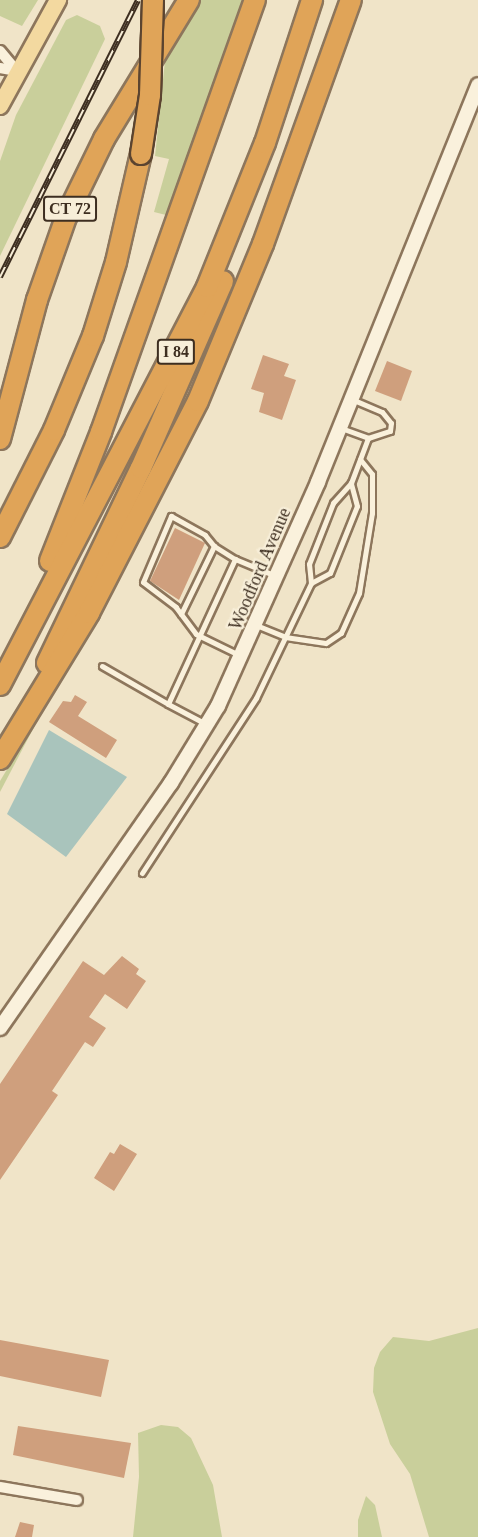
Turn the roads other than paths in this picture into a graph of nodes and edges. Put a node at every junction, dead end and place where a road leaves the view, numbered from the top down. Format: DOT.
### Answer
graph roads {
  1 [pos="58,0"];
  2 [pos="153,0"];
  3 [pos="189,0"];
  4 [pos="255,0"];
  5 [pos="312,0"];
  6 [pos="351,0"];
  7 [pos="0,51"];
  8 [pos="8,70"];
  9 [pos="478,85"];
  10 [pos="0,106"];
  11 [pos="265,143"];
  12 [pos="351,399"];
  13 [pos="339,428"];
  14 [pos="368,438"];
  15 [pos="0,439"];
  16 [pos="360,459"];
  17 [pos="351,483"];
  18 [pos="0,537"];
  19 [pos="214,546"];
  20 [pos="235,559"];
  21 [pos="277,577"];
  22 [pos="311,583"];
  23 [pos="181,614"];
  24 [pos="256,625"];
  25 [pos="201,637"];
  26 [pos="285,638"];
  27 [pos="242,657"];
  28 [pos="0,666"];
  29 [pos="102,666"];
  30 [pos="0,685"];
  31 [pos="168,704"];
  32 [pos="207,725"];
  33 [pos="0,758"];
  34 [pos="142,873"];
  35 [pos="0,1028"];
  36 [pos="0,1487"];
  37 [pos="77,1500"];
  1 -- 8 [label="main road"];
  2 -- 18 [label="highway, bridge"];
  3 -- 15 [label="highway, CT 72"];
  4 -- 28 [label="highway"];
  5 -- 11 [label="highway, I 84"];
  6 -- 33 [label="highway"];
  7 -- 8 [label="street"];
  8 -- 10 [label="main road"];
  9 -- 12 [label="street, Woodford Avenue"];
  11 -- 30 [label="highway, I 84"];
  11 -- 33 [label="highway"];
  12 -- 13 [label="street, Woodford Avenue"];
  12 -- 14 [label="lane"];
  13 -- 14 [label="lane"];
  13 -- 21 [label="street, Woodford Avenue"];
  14 -- 16 [label="lane"];
  16 -- 17 [label="lane"];
  16 -- 26 [label="lane"];
  17 -- 22 [label="lane"];
  17 -- 22 [label="lane"];
  19 -- 20 [label="lane"];
  19 -- 23 [label="lane"];
  19 -- 23 [label="lane"];
  20 -- 21 [label="lane"];
  20 -- 25 [label="lane"];
  21 -- 24 [label="street, Woodford Avenue"];
  22 -- 26 [label="lane"];
  23 -- 25 [label="lane"];
  24 -- 26 [label="lane"];
  24 -- 27 [label="street, Woodford Avenue"];
  25 -- 27 [label="lane"];
  25 -- 31 [label="lane"];
  26 -- 34 [label="lane"];
  27 -- 32 [label="street, Woodford Avenue"];
  29 -- 31 [label="lane"];
  31 -- 32 [label="lane"];
  32 -- 35 [label="street, Woodford Avenue"];
  36 -- 37 [label="street"];
}
